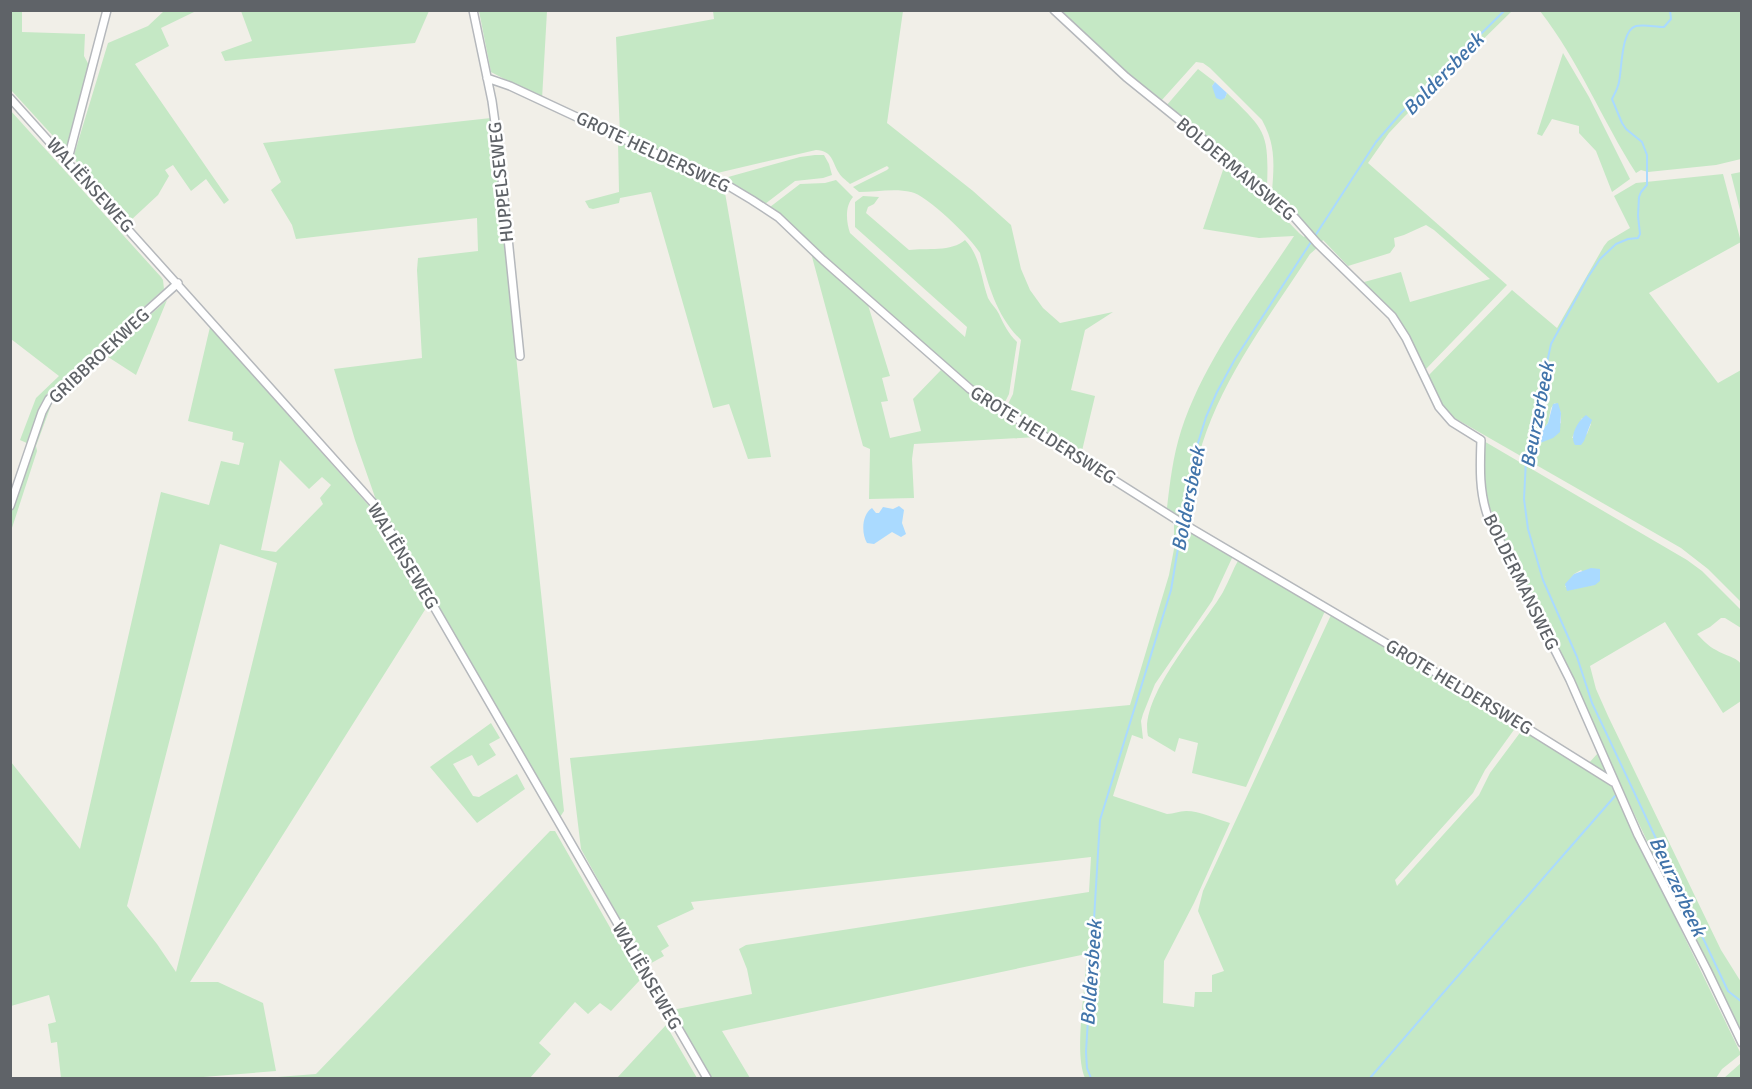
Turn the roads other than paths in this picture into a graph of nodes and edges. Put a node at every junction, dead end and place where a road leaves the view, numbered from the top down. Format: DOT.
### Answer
graph roads {
  1 [pos="107,10"];
  2 [pos="472,10"];
  3 [pos="1054,10"];
  4 [pos="487,78"];
  5 [pos="10,98"];
  6 [pos="68,159"];
  7 [pos="178,283"];
  8 [pos="520,356"];
  9 [pos="10,507"];
  10 [pos="1613,782"];
  11 [pos="1742,1043"];
  12 [pos="707,1078"];
  1 -- 6 [label="street"];
  2 -- 4 [label="street, HUPPELSEWEG"];
  3 -- 10 [label="street, BOLDERMANSWEG"];
  4 -- 8 [label="street, HUPPELSEWEG"];
  4 -- 10 [label="street, GROTE HELDERSWEG"];
  5 -- 6 [label="street, WALIËNSEWEG"];
  6 -- 7 [label="street, WALIËNSEWEG"];
  7 -- 9 [label="street, GRIBBROEKWEG"];
  7 -- 12 [label="street, WALIËNSEWEG"];
  10 -- 11 [label="street, BOLDERMANSWEG"];
}
